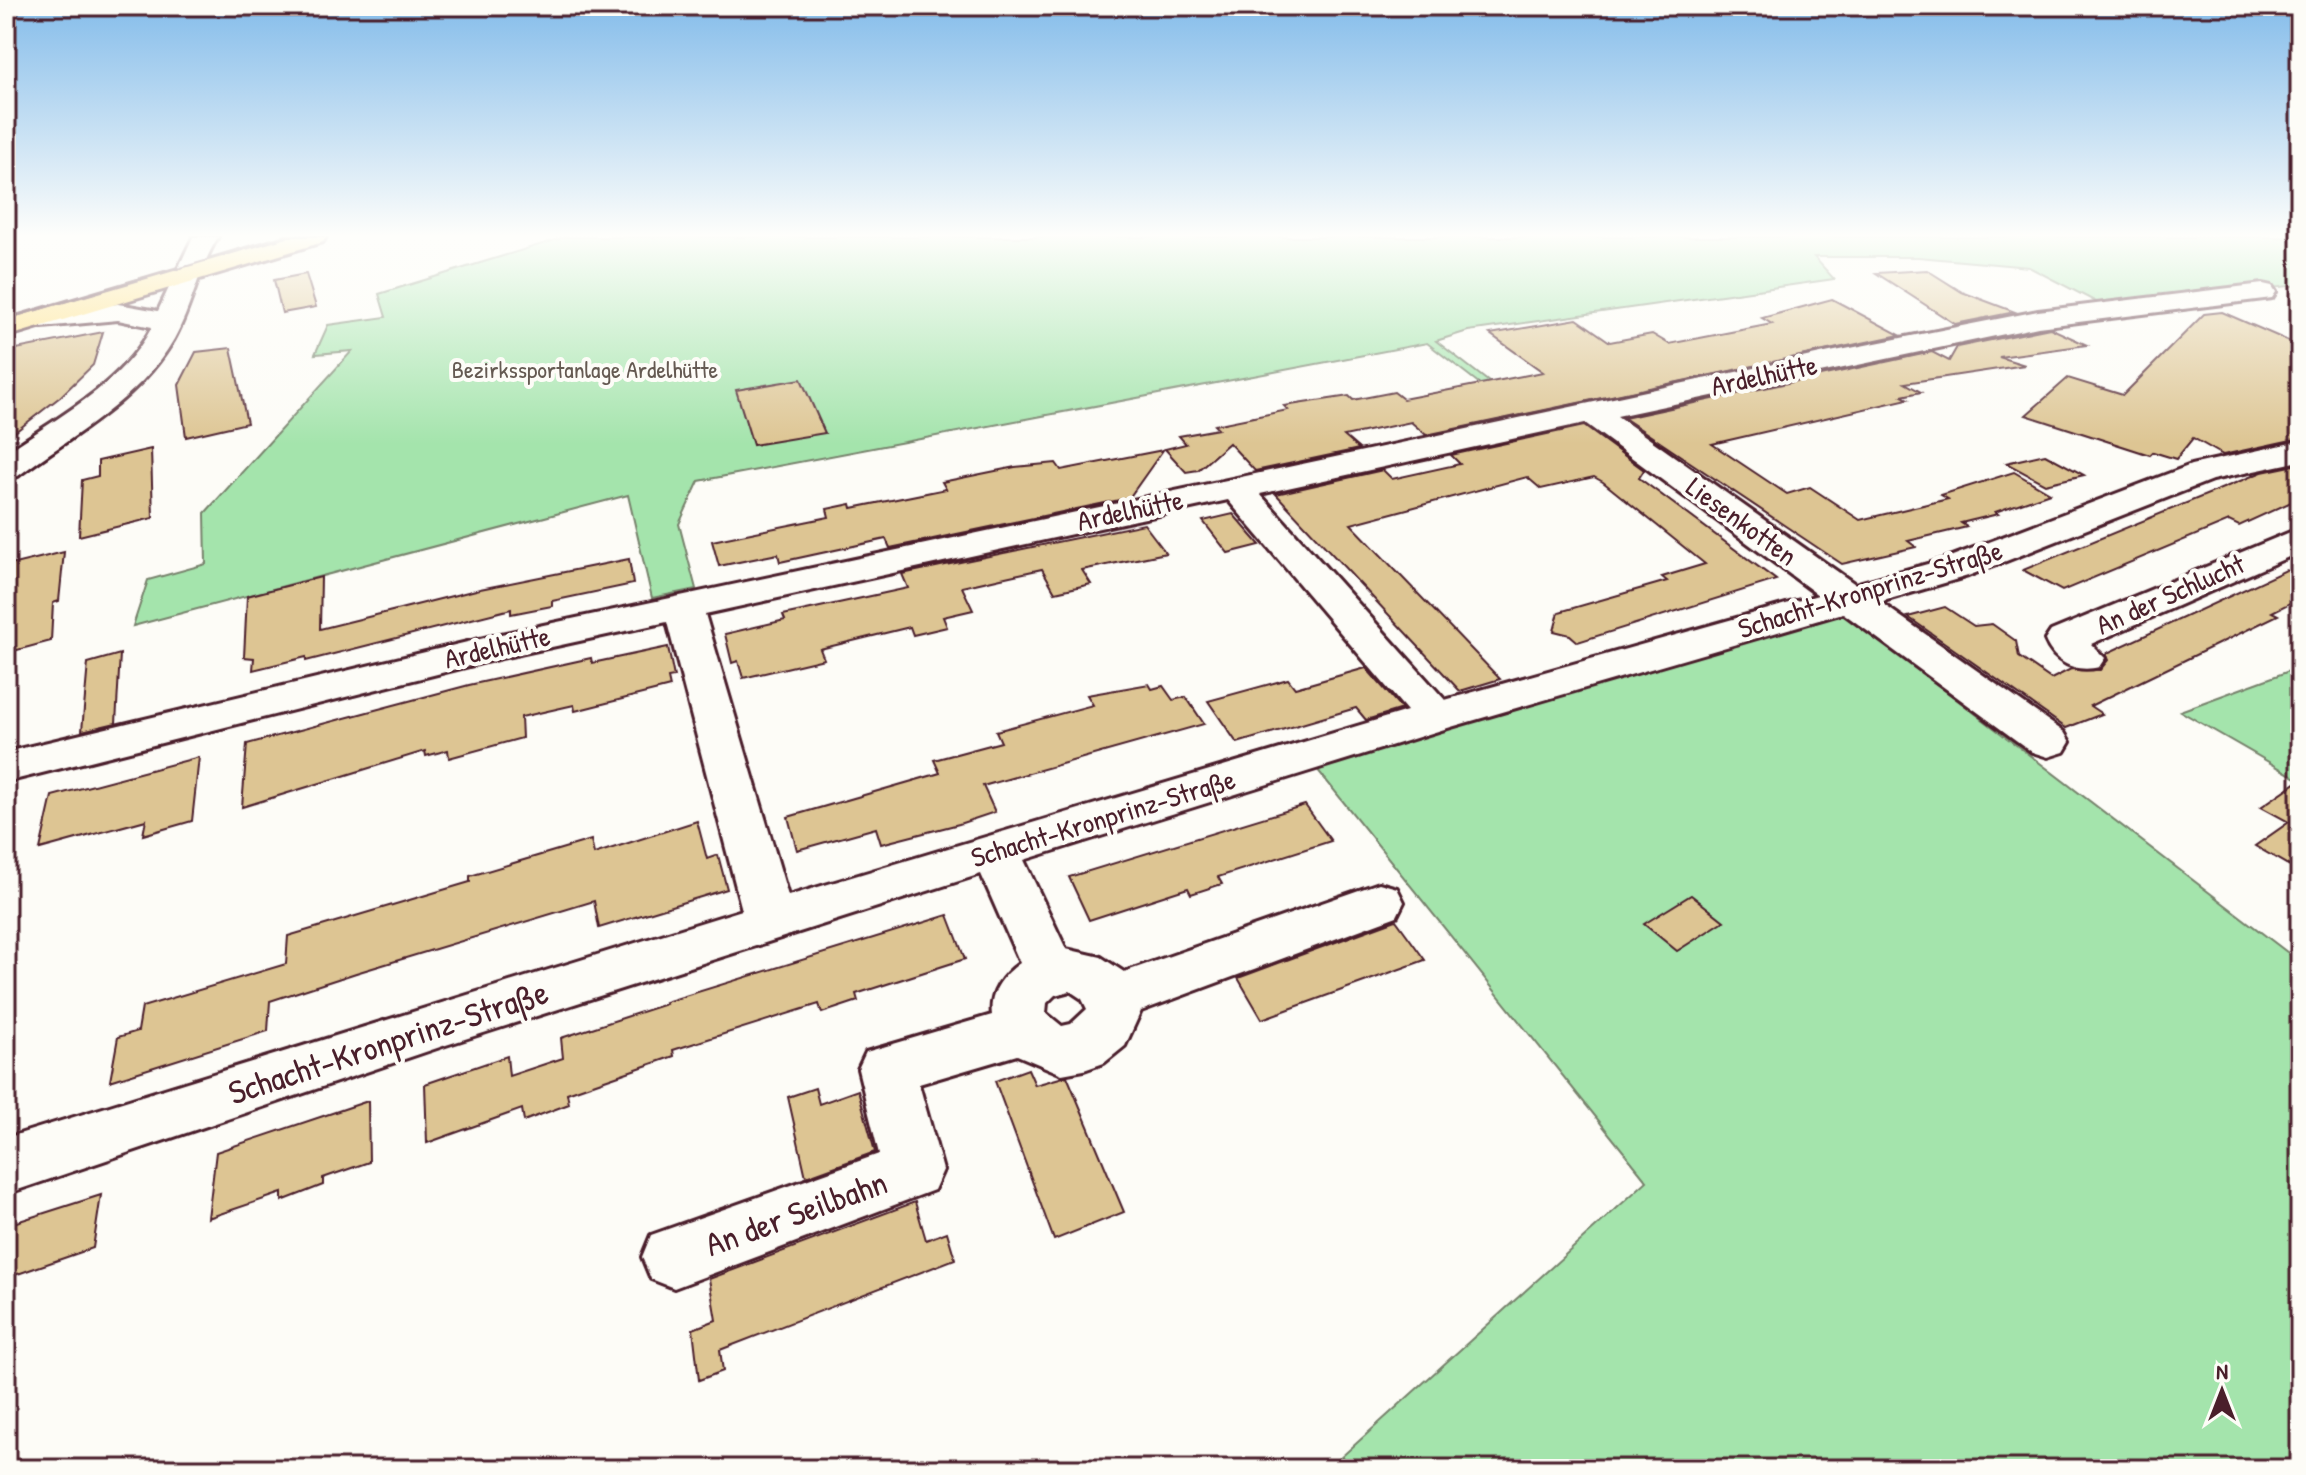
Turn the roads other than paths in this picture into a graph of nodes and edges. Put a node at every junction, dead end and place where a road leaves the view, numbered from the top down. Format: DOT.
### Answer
graph roads {
  1 [pos="87,306"];
  2 [pos="173,306"];
  3 [pos="2148,306"];
  4 [pos="42,319"];
  5 [pos="167,321"];
  6 [pos="6,329"];
  7 [pos="1592,413"];
  8 [pos="2300,451"];
  9 [pos="6,469"];
  10 [pos="1236,488"];
  11 [pos="2300,539"];
  12 [pos="1850,598"];
  13 [pos="683,607"];
  14 [pos="2085,658"];
  15 [pos="1436,717"];
  16 [pos="2048,742"];
  17 [pos="6,767"];
  18 [pos="995,851"];
  19 [pos="1379,902"];
  20 [pos="770,921"];
  21 [pos="1051,972"];
  22 [pos="1113,998"];
  23 [pos="1023,1030"];
  24 [pos="6,1166"];
  25 [pos="674,1257"];
  1 -- 4 [label="main road"];
  2 -- 5 [label="street"];
  3 -- 7 [label="street, Ardelhütte"];
  4 -- 5 [label="street"];
  4 -- 6 [label="main road"];
  5 -- 9 [label="street"];
  7 -- 10 [label="street, Ardelhütte"];
  7 -- 12 [label="street, Liesenkotten"];
  8 -- 12 [label="street, Schacht-Kronprinz-Straße"];
  10 -- 13 [label="street, Ardelhütte"];
  10 -- 15 [label="street"];
  11 -- 14 [label="street, An der Schlucht"];
  12 -- 15 [label="street, Schacht-Kronprinz-Straße"];
  12 -- 16 [label="street, Liesenkotten"];
  13 -- 17 [label="street, Ardelhütte"];
  13 -- 20 [label="street"];
  15 -- 18 [label="street, Schacht-Kronprinz-Straße"];
  18 -- 20 [label="street, Schacht-Kronprinz-Straße"];
  18 -- 21 [label="street"];
  19 -- 22 [label="street"];
  20 -- 24 [label="street, Schacht-Kronprinz-Straße"];
  21 -- 22 [label="street"];
  21 -- 23 [label="street"];
  22 -- 23 [label="street"];
  23 -- 25 [label="street, An der Seilbahn"];
}
